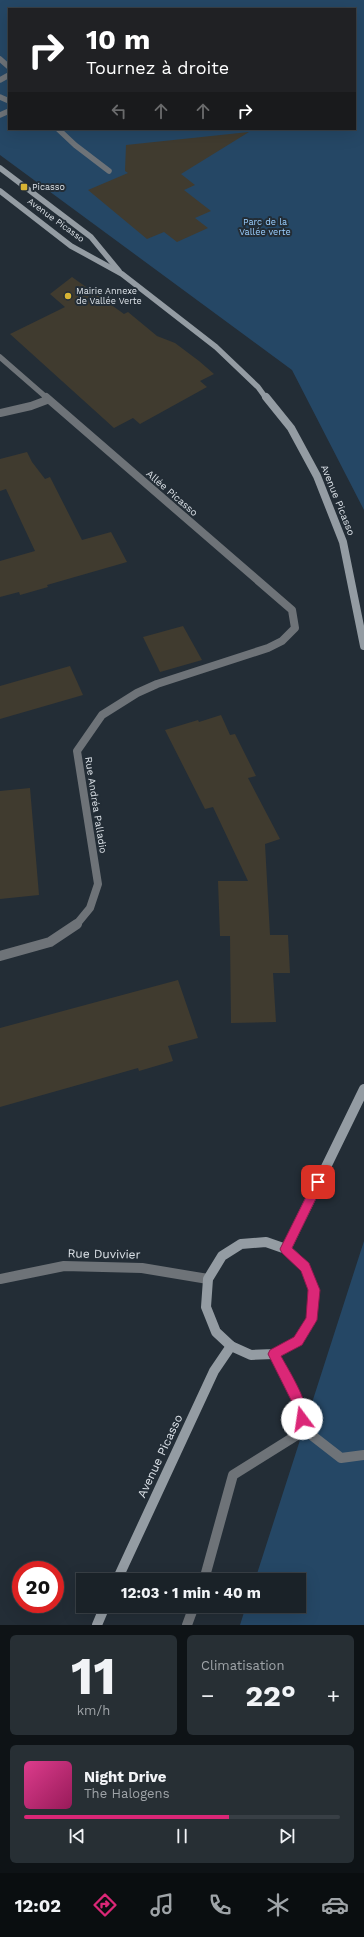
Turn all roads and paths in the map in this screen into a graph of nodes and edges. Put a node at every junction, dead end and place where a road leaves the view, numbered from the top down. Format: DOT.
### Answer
graph roads {
  1 [pos="0,59"];
  2 [pos="8,66"];
  3 [pos="59,130"];
  4 [pos="0,168"];
  5 [pos="109,171"];
  6 [pos="0,191"];
  7 [pos="122,274"];
  8 [pos="0,357"];
  9 [pos="48,400"];
  10 [pos="0,413"];
  11 [pos="364,646"];
  12 [pos="268,648"];
  13 [pos="0,956"];
  14 [pos="364,1089"];
  15 [pos="286,1249"];
  16 [pos="0,1279"];
  17 [pos="208,1279"];
  18 [pos="231,1346"];
  19 [pos="274,1354"];
  20 [pos="305,1430"];
  21 [pos="364,1455"];
  22 [pos="120,1573"];
  23 [pos="206,1573"];
  24 [pos="102,1613"];
  25 [pos="191,1613"];
  26 [pos="97,1625"];
  27 [pos="187,1625"];
  1 -- 2 [label="street"];
  3 -- 5 [label="street"];
  4 -- 7 [label="street, Avenue Picasso"];
  6 -- 7 [label="street, Avenue Picasso"];
  7 -- 11 [label="street, Avenue Picasso"];
  8 -- 9 [label="street, Allée Picasso"];
  9 -- 10 [label="street"];
  9 -- 12 [label="street, Allée Picasso"];
  12 -- 13 [label="street, Rue Andréa Palladio"];
  14 -- 15 [label="street"];
  15 -- 17 [label="street"];
  15 -- 19 [label="street"];
  16 -- 17 [label="street, Rue Duvivier"];
  17 -- 18 [label="street"];
  18 -- 19 [label="street"];
  18 -- 22 [label="street, Avenue Picasso"];
  19 -- 20 [label="street"];
  20 -- 21 [label="street"];
  20 -- 23 [label="street"];
  24 -- 26 [label="street"];
  25 -- 27 [label="street"];
}
